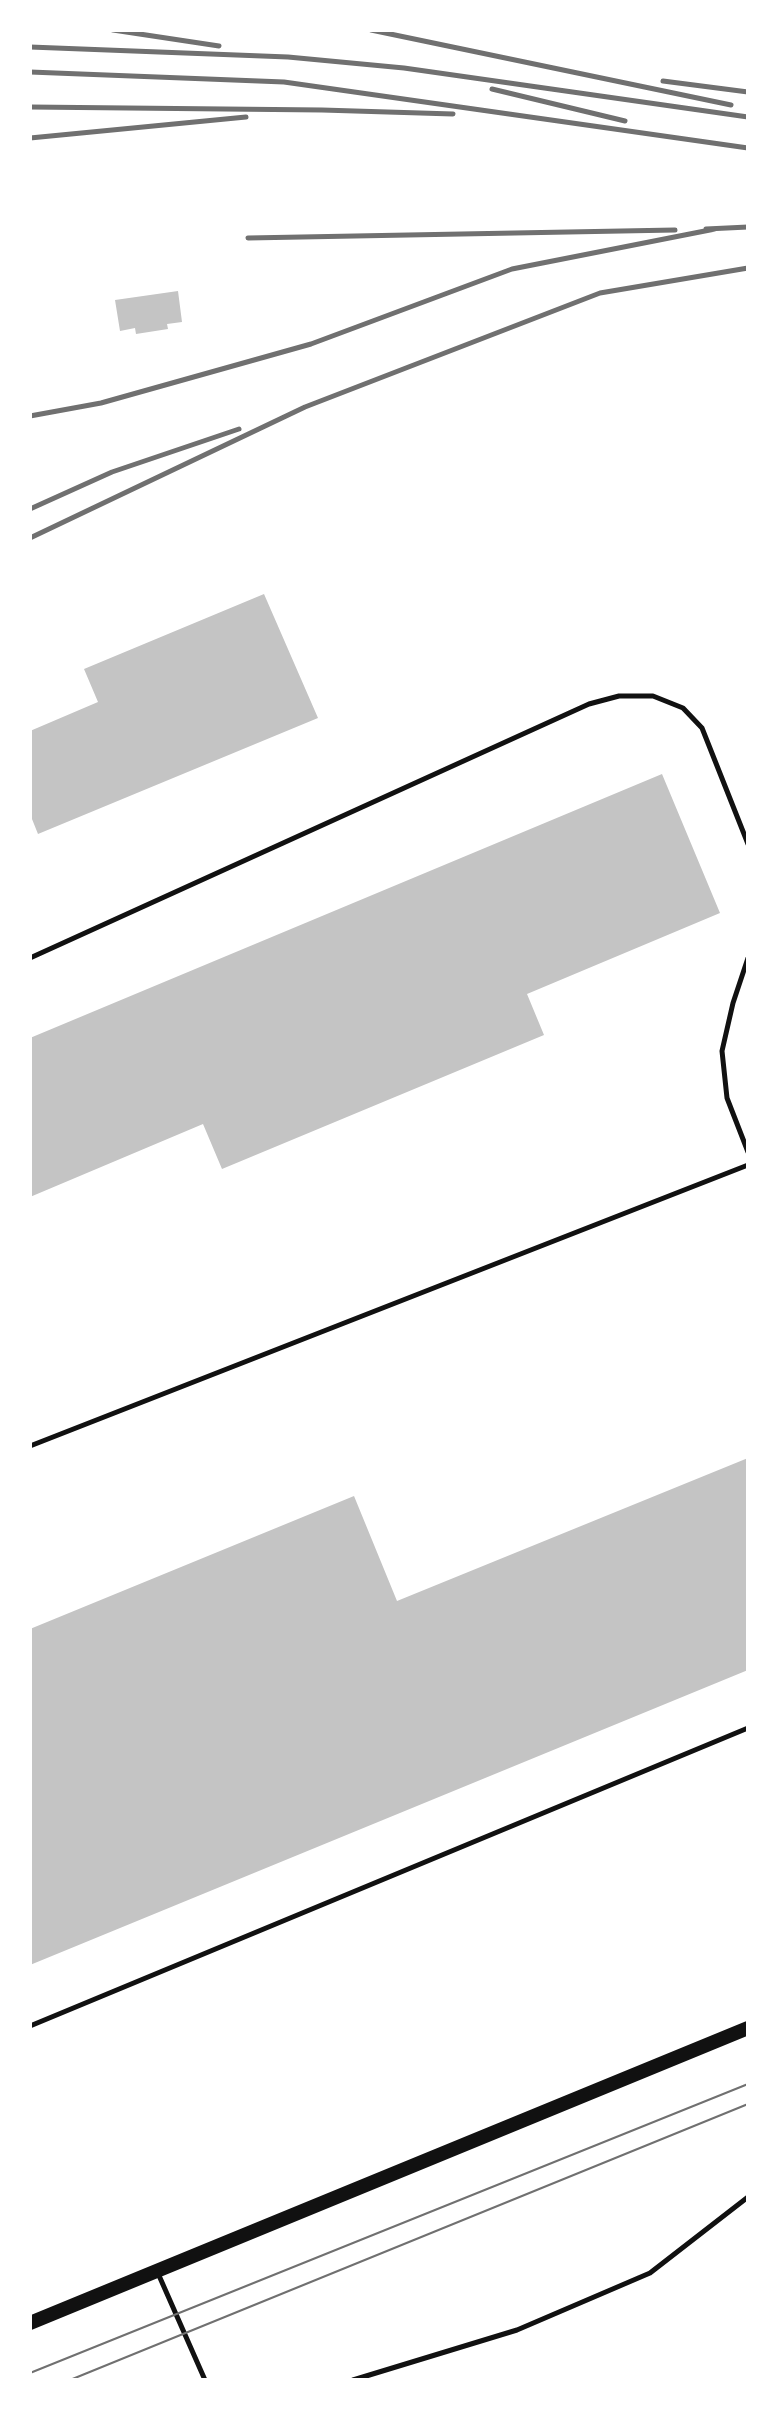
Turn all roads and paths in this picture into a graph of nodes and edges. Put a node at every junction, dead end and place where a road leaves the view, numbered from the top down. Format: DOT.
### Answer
graph roads {
  1 [pos="748,844"];
  2 [pos="30,958"];
  3 [pos="748,958"];
  4 [pos="748,1152"];
  5 [pos="748,1165"];
  6 [pos="30,1446"];
  7 [pos="748,1728"];
  8 [pos="30,2026"];
  9 [pos="748,2028"];
  10 [pos="748,2197"];
  11 [pos="157,2271"];
  12 [pos="30,2323"];
  13 [pos="205,2380"];
  14 [pos="353,2380"];
  1 -- 2 [label="lane"];
  3 -- 4 [label="lane"];
  5 -- 6 [label="lane"];
  7 -- 8 [label="lane"];
  9 -- 11 [label="main road"];
  10 -- 14 [label="lane"];
  11 -- 12 [label="main road"];
  11 -- 13 [label="lane"];
}
